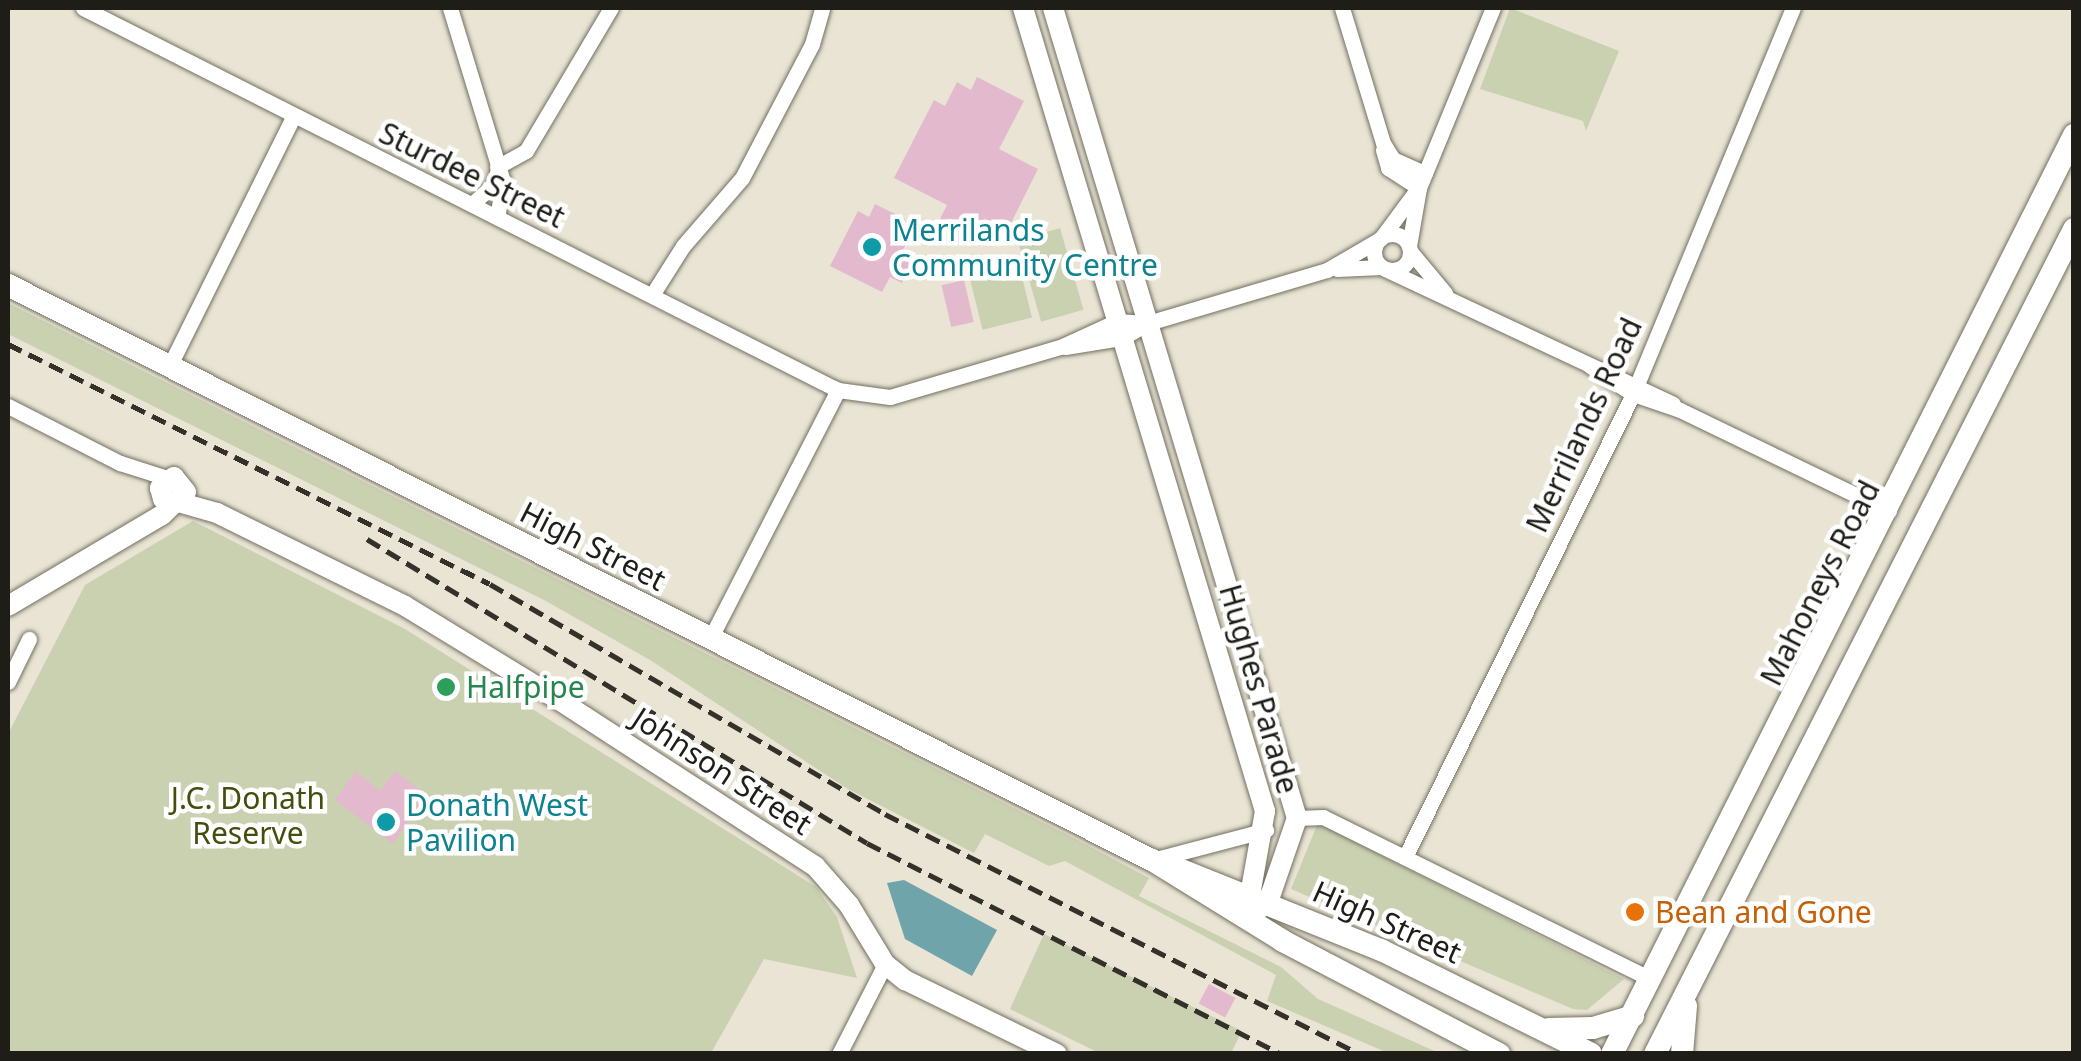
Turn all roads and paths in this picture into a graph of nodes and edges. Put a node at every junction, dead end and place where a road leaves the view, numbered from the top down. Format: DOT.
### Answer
graph roads {
  1 [pos="86,8"];
  2 [pos="450,8"];
  3 [pos="611,8"];
  4 [pos="822,8"];
  5 [pos="1023,8"];
  6 [pos="1053,8"];
  7 [pos="1342,8"];
  8 [pos="1493,8"];
  9 [pos="1793,8"];
  10 [pos="1084,110"];
  11 [pos="293,117"];
  12 [pos="1056,119"];
  13 [pos="2074,135"];
  14 [pos="497,168"];
  15 [pos="1422,180"];
  16 [pos="472,204"];
  17 [pos="497,217"];
  18 [pos="2074,229"];
  19 [pos="1381,238"];
  20 [pos="1410,249"];
  21 [pos="1384,268"];
  22 [pos="1327,270"];
  23 [pos="8,285"];
  24 [pos="652,296"];
  25 [pos="1457,301"];
  26 [pos="1148,323"];
  27 [pos="1120,329"];
  28 [pos="1972,342"];
  29 [pos="2010,360"];
  30 [pos="169,367"];
  31 [pos="1636,388"];
  32 [pos="838,390"];
  33 [pos="8,406"];
  34 [pos="171,492"];
  35 [pos="1889,511"];
  36 [pos="12,605"];
  37 [pos="710,639"];
  38 [pos="29,640"];
  39 [pos="8,682"];
  40 [pos="1276,751"];
  41 [pos="1250,760"];
  42 [pos="1297,818"];
  43 [pos="1266,830"];
  44 [pos="1405,857"];
  45 [pos="1152,860"];
  46 [pos="1257,897"];
  47 [pos="1686,908"];
  48 [pos="1248,919"];
  49 [pos="1718,936"];
  50 [pos="885,964"];
  51 [pos="1650,980"];
  52 [pos="1686,998"];
  53 [pos="1632,1016"];
  54 [pos="1546,1029"];
  55 [pos="838,1054"];
  56 [pos="1057,1054"];
  57 [pos="1498,1054"];
  58 [pos="1591,1054"];
  59 [pos="1612,1054"];
  60 [pos="1655,1054"];
  61 [pos="1682,1054"];
  1 -- 11 [label="street, Sturdee Street"];
  2 -- 14 [label="street"];
  3 -- 14 [label="street"];
  4 -- 24 [label="street"];
  5 -- 12 [label="street, Hughes Parade"];
  6 -- 10 [label="street, Hughes Parade"];
  7 -- 15 [label="street"];
  8 -- 15 [label="street"];
  9 -- 31 [label="street, Merrilands Road"];
  10 -- 12 [label="street"];
  10 -- 26 [label="street, Hughes Parade"];
  11 -- 16 [label="street, Sturdee Street"];
  11 -- 30 [label="street"];
  12 -- 27 [label="street, Hughes Parade"];
  13 -- 28 [label="main road, Mahoneys Road"];
  14 -- 16 [label="street"];
  14 -- 17 [label="street"];
  15 -- 19 [label="street"];
  15 -- 20 [label="street"];
  16 -- 17 [label="street, Sturdee Street"];
  17 -- 24 [label="street, Sturdee Street"];
  18 -- 29 [label="main road"];
  19 -- 20 [label="street"];
  19 -- 21 [label="street"];
  19 -- 22 [label="street"];
  20 -- 21 [label="street"];
  20 -- 25 [label="street"];
  21 -- 22 [label="street"];
  21 -- 25 [label="street"];
  22 -- 26 [label="street"];
  23 -- 30 [label="main road, High Street"];
  24 -- 32 [label="street, Sturdee Street"];
  25 -- 31 [label="street"];
  26 -- 27 [label="street"];
  26 -- 40 [label="street, Hughes Parade"];
  27 -- 32 [label="street, Sturdee Street"];
  27 -- 41 [label="street, Hughes Parade"];
  28 -- 29 [label="main road"];
  28 -- 35 [label="main road, Mahoneys Road"];
  29 -- 49 [label="main road"];
  30 -- 37 [label="main road, High Street"];
  31 -- 35 [label="street"];
  31 -- 44 [label="street, Merrilands Road"];
  32 -- 37 [label="street"];
  33 -- 34 [label="street, Johnson Street"];
  34 -- 36 [label="street"];
  34 -- 50 [label="street, Johnson Street"];
  35 -- 47 [label="main road, Mahoneys Road"];
  37 -- 45 [label="main road, High Street"];
  38 -- 39 [label="street"];
  40 -- 41 [label="street"];
  40 -- 42 [label="street, Hughes Parade"];
  41 -- 43 [label="street, Hughes Parade"];
  42 -- 44 [label="street"];
  42 -- 46 [label="street, Hughes Parade"];
  43 -- 45 [label="street"];
  43 -- 46 [label="street, Hughes Parade"];
  44 -- 51 [label="street"];
  45 -- 46 [label="main road, High Street"];
  45 -- 48 [label="main road, High Street"];
  46 -- 48 [label="street, Hughes Parade"];
  46 -- 54 [label="main road, High Street"];
  47 -- 49 [label="main road"];
  47 -- 51 [label="main road, Mahoneys Road"];
  48 -- 57 [label="main road, High Street"];
  49 -- 52 [label="main road"];
  50 -- 55 [label="street"];
  50 -- 56 [label="street, Johnson Street"];
  51 -- 53 [label="main road, Mahoneys Road"];
  52 -- 60 [label="main road"];
  52 -- 61 [label="main road"];
  53 -- 54 [label="main road"];
  53 -- 59 [label="main road, Mahoneys Road"];
  54 -- 58 [label="main road, High Street"];
}
